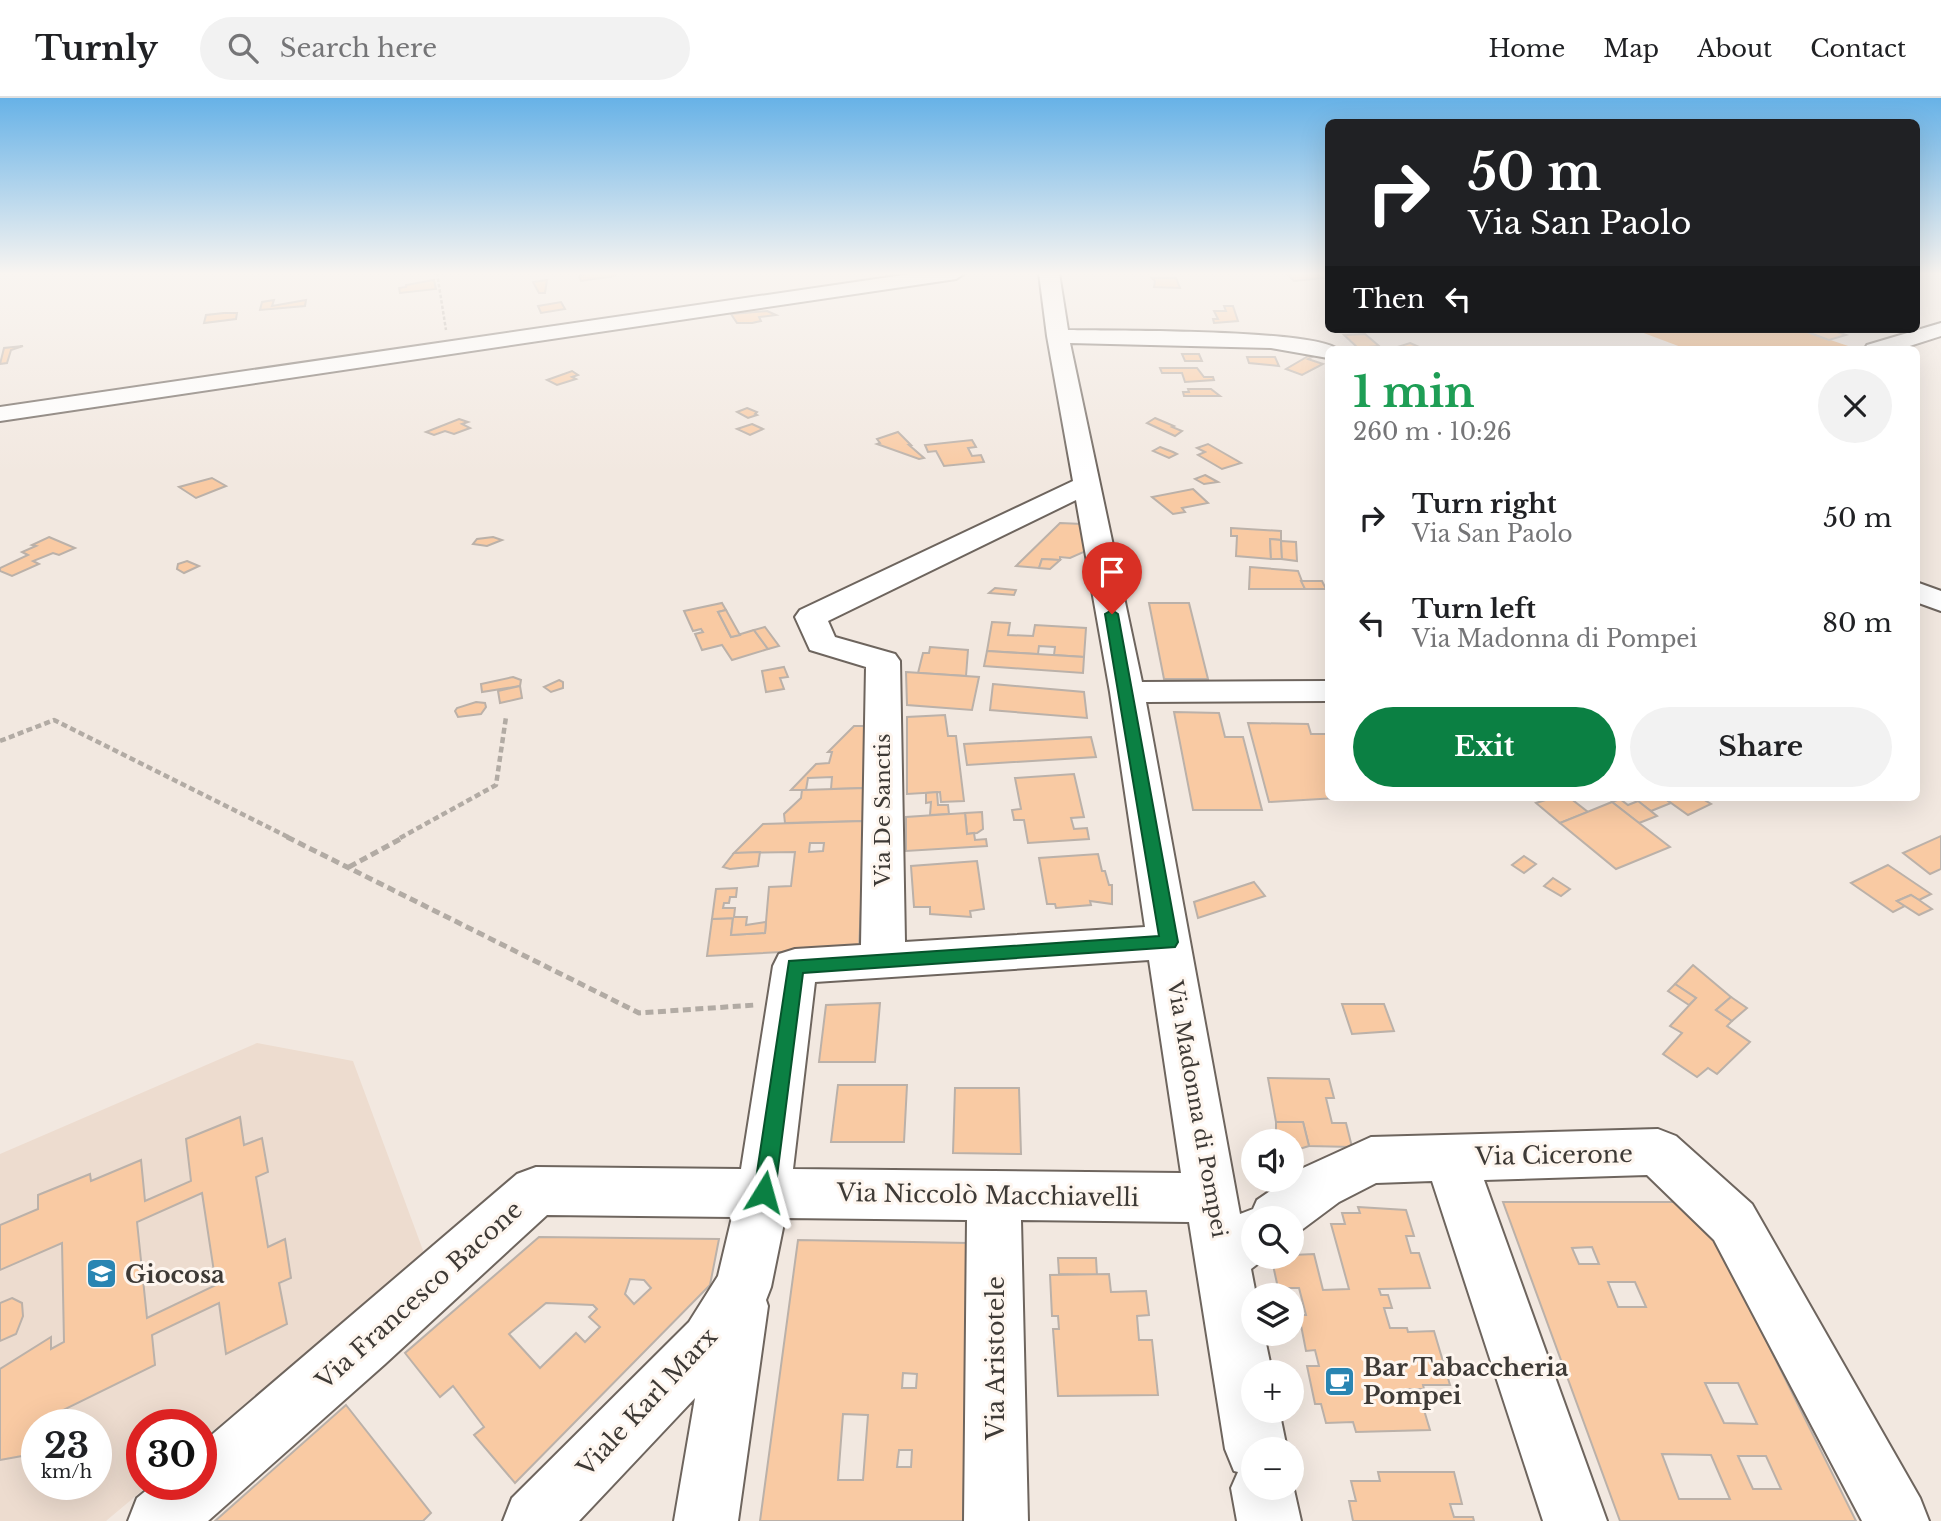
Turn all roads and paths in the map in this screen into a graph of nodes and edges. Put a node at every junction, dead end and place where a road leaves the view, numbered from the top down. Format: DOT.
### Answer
graph roads {
  1 [pos="449,339"];
  2 [pos="503,339"];
  3 [pos="1059,339"];
  4 [pos="1180,339"];
  5 [pos="1908,339"];
  6 [pos="1888,346"];
  7 [pos="450,348"];
  8 [pos="1325,351"];
  9 [pos="0,414"];
  10 [pos="1087,484"];
  11 [pos="1920,593"];
  12 [pos="1941,602"];
  13 [pos="1325,691"];
  14 [pos="1127,692"];
  15 [pos="506,717"];
  16 [pos="0,741"];
  17 [pos="348,867"];
  18 [pos="1169,942"];
  19 [pos="883,960"];
  20 [pos="790,1003"];
  21 [pos="1450,1158"];
  22 [pos="764,1192"];
  23 [pos="994,1195"];
  24 [pos="1211,1198"];
  25 [pos="1292,1206"];
  26 [pos="1238,1246"];
  27 [pos="743,1287"];
  28 [pos="1255,1437"];
  29 [pos="1265,1500"];
  30 [pos="160,1521"];
  31 [pos="535,1521"];
  32 [pos="706,1521"];
  33 [pos="996,1521"];
  34 [pos="1269,1521"];
  35 [pos="1575,1521"];
  36 [pos="1897,1521"];
  1 -- 7 [label="path"];
  2 -- 7 [label="street"];
  3 -- 10 [label="street, Via Madonna di Pompei"];
  4 -- 8 [label="street"];
  5 -- 6 [label="street"];
  7 -- 9 [label="street"];
  10 -- 14 [label="street, Via Madonna di Pompei"];
  10 -- 19 [label="street, Via De Sanctis"];
  11 -- 12 [label="street"];
  13 -- 14 [label="street"];
  14 -- 18 [label="street, Via Madonna di Pompei"];
  15 -- 17 [label="path"];
  16 -- 17 [label="path"];
  17 -- 20 [label="path"];
  18 -- 19 [label="street"];
  18 -- 24 [label="street, Via Madonna di Pompei"];
  19 -- 20 [label="street, Viale Karl Marx"];
  20 -- 22 [label="street, Viale Karl Marx"];
  21 -- 25 [label="street, Via Cicerone"];
  21 -- 35 [label="street"];
  21 -- 36 [label="street, Via Cicerone"];
  22 -- 23 [label="street, Via Niccolò Macchiavelli"];
  22 -- 27 [label="street, Viale Karl Marx"];
  22 -- 30 [label="street, Via Francesco Bacone"];
  23 -- 24 [label="street, Via Niccolò Macchiavelli"];
  23 -- 33 [label="street, Via Aristotele"];
  24 -- 26 [label="street, Via Madonna di Pompei"];
  26 -- 28 [label="street, Via Madonna di Pompei"];
  27 -- 31 [label="street, Viale Karl Marx"];
  27 -- 32 [label="street"];
  29 -- 34 [label="street"];
}
